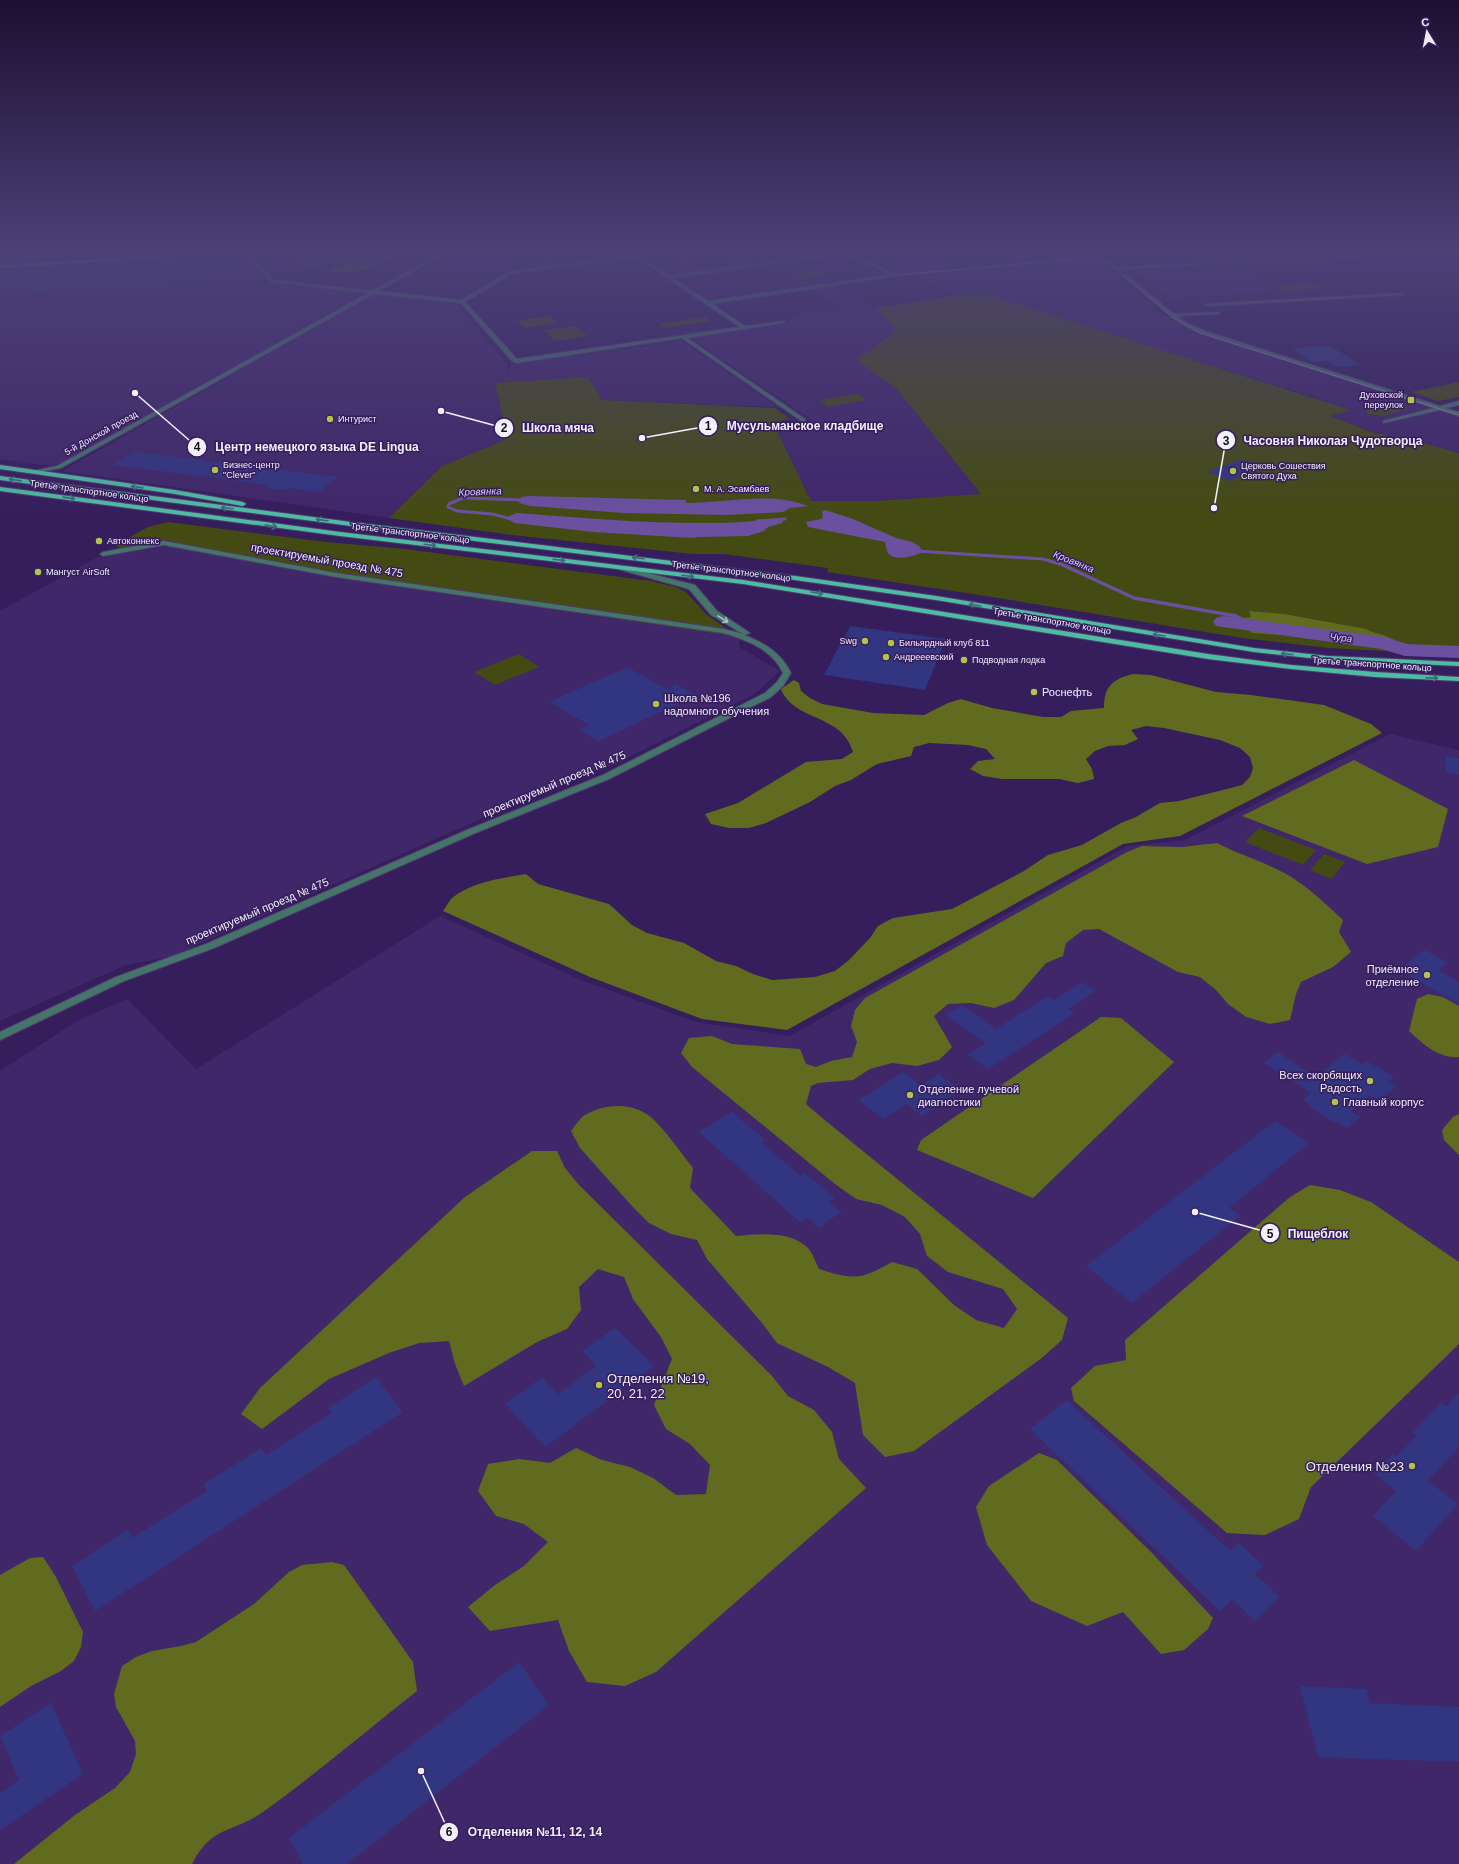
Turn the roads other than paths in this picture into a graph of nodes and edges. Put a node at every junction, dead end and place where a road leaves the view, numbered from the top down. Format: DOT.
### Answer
graph roads {
  1 [pos="289,339"];
  2 [pos="495,339"];
  3 [pos="677,339"];
  4 [pos="685,339"];
  5 [pos="1225,339"];
  6 [pos="1459,403"];
  7 [pos="1439,407"];
  8 [pos="1459,414"];
  9 [pos="803,420"];
  10 [pos="1384,422"];
  11 [pos="0,467"];
  12 [pos="59,467"];
  13 [pos="36,472"];
  14 [pos="56,476"];
  15 [pos="0,478"];
  16 [pos="0,489"];
  17 [pos="294,517"];
  18 [pos="103,554"];
  19 [pos="616,567"];
  20 [pos="767,649"];
  21 [pos="1459,664"];
  22 [pos="1459,679"];
  23 [pos="0,1036"];
  1 -- 12 [label="street, 5-й Донской проезд"];
  2 -- 3 [label="street"];
  4 -- 9 [label="street"];
  5 -- 7 [label="street"];
  6 -- 7 [label="street"];
  7 -- 8 [label="street"];
  7 -- 10 [label="street"];
  11 -- 13 [label="main road"];
  12 -- 13 [label="street, 5-й Донской проезд"];
  12 -- 14 [label="street, 5-й Донской проезд"];
  13 -- 14 [label="main road"];
  17 -- 14 [label="main road, one-way"];
  17 -- 15 [label="main road, Третье транспортное кольцо, one-way"];
  16 -- 19 [label="main road, Третье транспортное кольцо, one-way"];
  21 -- 17 [label="main road, Третье транспортное кольцо, one-way"];
  18 -- 20 [label="street, проектируемый проезд № 475"];
  19 -- 20 [label="street, one-way"];
  19 -- 22 [label="main road, Третье транспортное кольцо, one-way"];
  20 -- 23 [label="street, проектируемый проезд № 475"];
}
